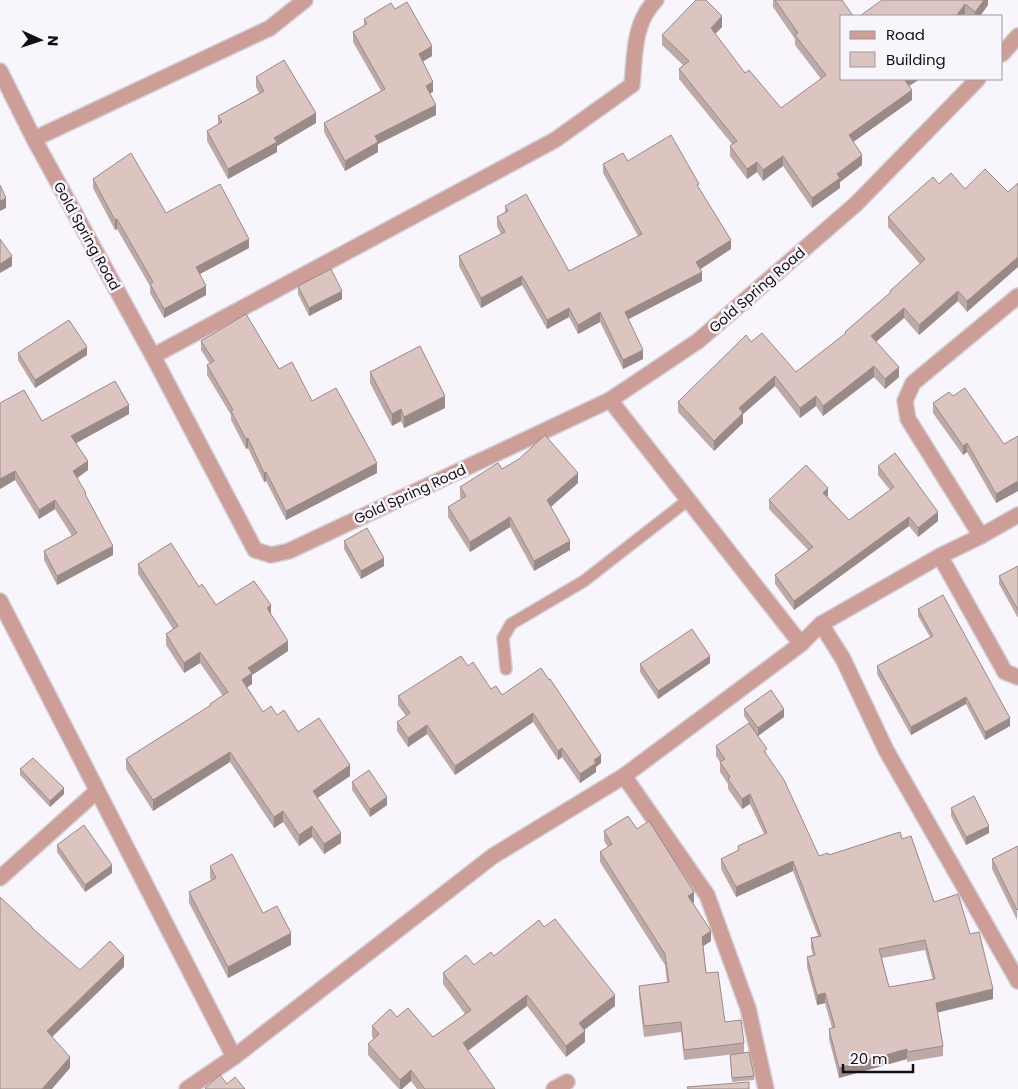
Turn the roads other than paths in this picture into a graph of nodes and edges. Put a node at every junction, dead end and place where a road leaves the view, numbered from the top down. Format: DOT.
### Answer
graph roads {
  1 [pos="305,0"];
  2 [pos="656,0"];
  3 [pos="1018,36"];
  4 [pos="1003,53"];
  5 [pos="0,71"];
  6 [pos="977,80"];
  7 [pos="34,138"];
  8 [pos="1018,296"];
  9 [pos="153,356"];
  10 [pos="610,400"];
  11 [pos="688,500"];
  12 [pos="1018,515"];
  13 [pos="982,536"];
  14 [pos="940,556"];
  15 [pos="0,601"];
  16 [pos="821,624"];
  17 [pos="801,644"];
  18 [pos="506,668"];
  19 [pos="1018,677"];
  20 [pos="624,776"];
  21 [pos="98,791"];
  22 [pos="0,878"];
  23 [pos="1018,981"];
  24 [pos="234,1057"];
  25 [pos="187,1089"];
  26 [pos="766,1089"];
  1 -- 7 [label="street"];
  2 -- 9 [label="street"];
  3 -- 4 [label="street"];
  5 -- 7 [label="street, Gold Spring Road"];
  6 -- 10 [label="street, Gold Spring Road"];
  7 -- 9 [label="street, Gold Spring Road"];
  8 -- 13 [label="street"];
  9 -- 10 [label="street, Gold Spring Road"];
  10 -- 11 [label="street"];
  11 -- 17 [label="street"];
  11 -- 18 [label="lane"];
  12 -- 13 [label="street"];
  13 -- 14 [label="street"];
  14 -- 16 [label="street"];
  14 -- 19 [label="street"];
  15 -- 21 [label="street"];
  16 -- 17 [label="street"];
  16 -- 23 [label="street"];
  17 -- 20 [label="street"];
  20 -- 24 [label="street"];
  20 -- 26 [label="street"];
  21 -- 22 [label="street"];
  21 -- 24 [label="street"];
  24 -- 25 [label="street"];
}
